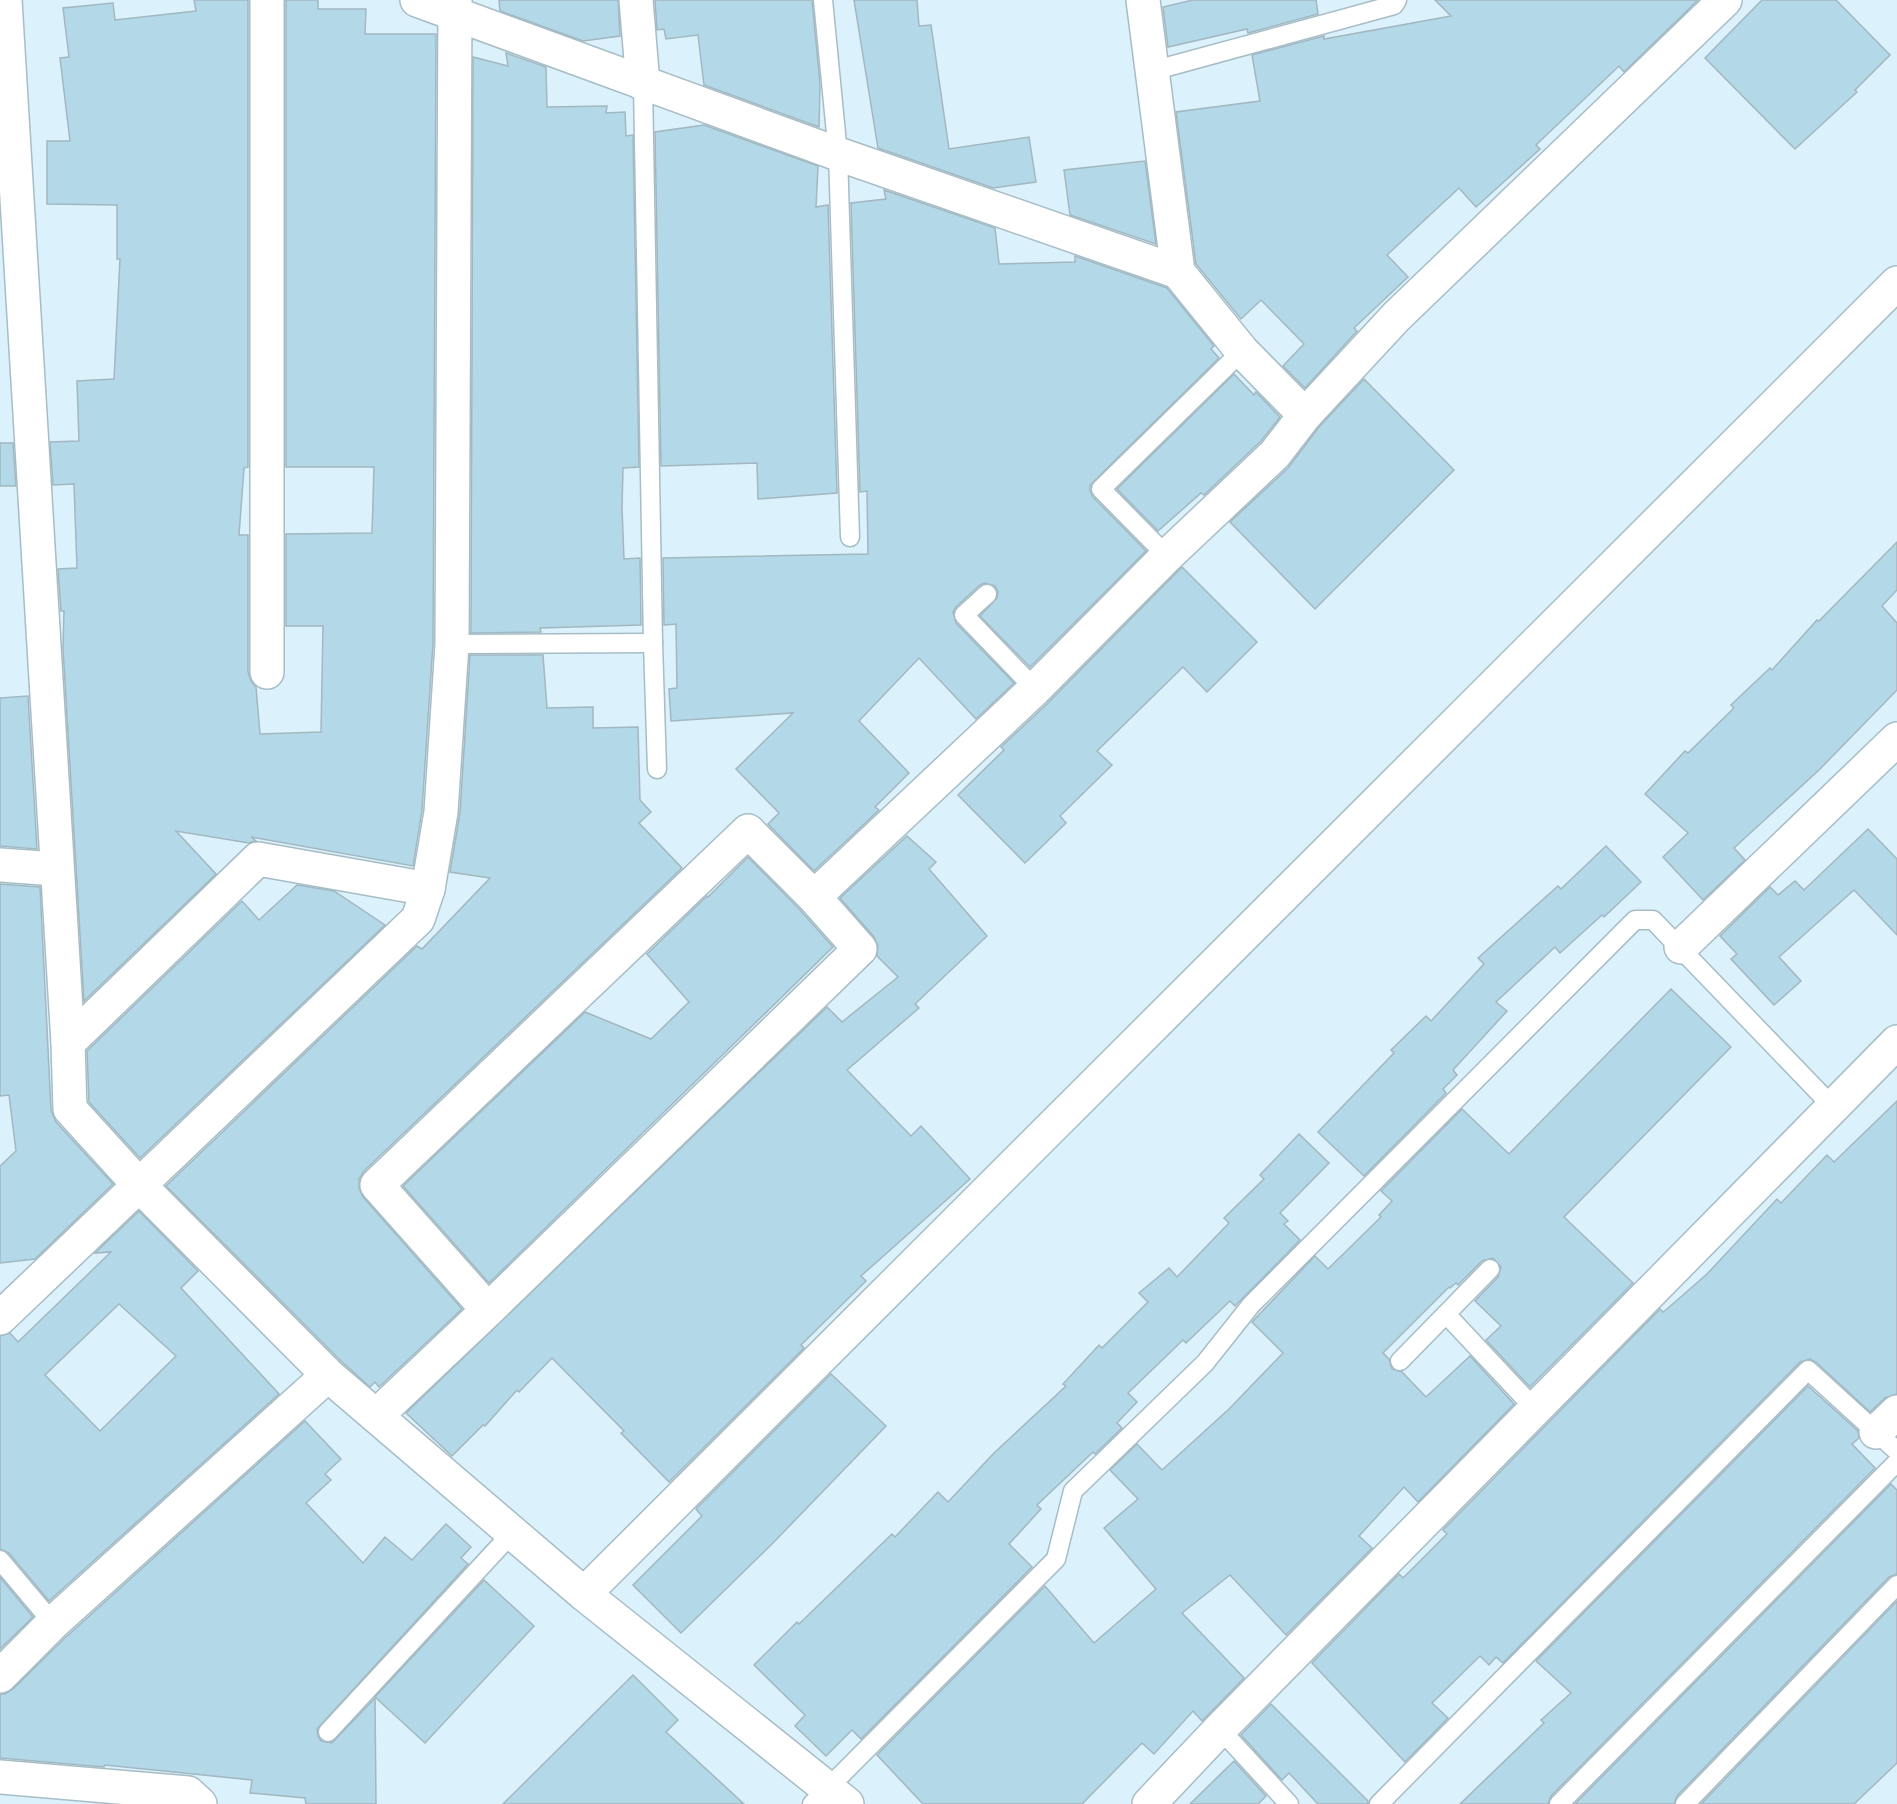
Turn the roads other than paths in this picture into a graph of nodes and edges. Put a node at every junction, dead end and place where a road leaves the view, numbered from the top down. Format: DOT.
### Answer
graph roads {
  1 [pos="5,0"];
  2 [pos="267,0"];
  3 [pos="417,0"];
  4 [pos="636,0"];
  5 [pos="823,0"];
  6 [pos="1143,0"];
  7 [pos="1396,0"];
  8 [pos="1725,0"];
  9 [pos="456,7"];
  10 [pos="1152,71"];
  11 [pos="643,84"];
  12 [pos="838,154"];
  13 [pos="1178,272"];
  14 [pos="1897,283"];
  15 [pos="1242,351"];
  16 [pos="1305,415"];
  17 [pos="850,537"];
  18 [pos="1167,556"];
  19 [pos="987,594"];
  20 [pos="653,643"];
  21 [pos="452,644"];
  22 [pos="267,672"];
  23 [pos="1035,689"];
  24 [pos="1897,739"];
  25 [pos="657,769"];
  26 [pos="0,865"];
  27 [pos="57,869"];
  28 [pos="428,889"];
  29 [pos="814,897"];
  30 [pos="1681,947"];
  31 [pos="1897,1042"];
  32 [pos="68,1043"];
  33 [pos="1832,1106"];
  34 [pos="139,1185"];
  35 [pos="1490,1269"];
  36 [pos="488,1310"];
  37 [pos="1446,1314"];
  38 [pos="0,1318"];
  39 [pos="1400,1361"];
  40 [pos="328,1375"];
  41 [pos="1534,1410"];
  42 [pos="376,1416"];
  43 [pos="1890,1432"];
  44 [pos="1897,1462"];
  45 [pos="512,1533"];
  46 [pos="0,1560"];
  47 [pos="1897,1585"];
  48 [pos="584,1594"];
  49 [pos="53,1623"];
  50 [pos="0,1676"];
  51 [pos="1220,1729"];
  52 [pos="328,1732"];
  53 [pos="0,1777"];
  54 [pos="829,1799"];
  55 [pos="200,1804"];
  56 [pos="1149,1804"];
  57 [pos="1290,1804"];
  58 [pos="1379,1804"];
  59 [pos="1559,1804"];
  60 [pos="1685,1804"];
  1 -- 27 [label="street"];
  2 -- 22 [label="street"];
  3 -- 9 [label="street"];
  4 -- 11 [label="street"];
  5 -- 12 [label="lane"];
  6 -- 10 [label="street"];
  7 -- 10 [label="lane"];
  8 -- 16 [label="street"];
  9 -- 11 [label="street"];
  9 -- 21 [label="street"];
  10 -- 13 [label="street"];
  11 -- 12 [label="street"];
  11 -- 20 [label="lane"];
  12 -- 13 [label="street"];
  12 -- 17 [label="lane"];
  13 -- 15 [label="street"];
  14 -- 48 [label="street"];
  15 -- 16 [label="street"];
  15 -- 18 [label="lane"];
  16 -- 18 [label="street"];
  18 -- 23 [label="street"];
  19 -- 23 [label="lane"];
  20 -- 21 [label="lane"];
  20 -- 25 [label="lane"];
  21 -- 28 [label="street"];
  23 -- 29 [label="street"];
  24 -- 30 [label="street"];
  26 -- 27 [label="street"];
  27 -- 32 [label="street"];
  28 -- 32 [label="street"];
  28 -- 34 [label="street"];
  29 -- 36 [label="street"];
  29 -- 36 [label="street"];
  30 -- 33 [label="lane"];
  30 -- 54 [label="lane"];
  31 -- 33 [label="street"];
  32 -- 34 [label="street"];
  33 -- 41 [label="street"];
  34 -- 38 [label="street"];
  34 -- 40 [label="street"];
  35 -- 37 [label="lane"];
  36 -- 42 [label="street"];
  37 -- 39 [label="lane"];
  37 -- 41 [label="lane"];
  40 -- 42 [label="street"];
  40 -- 49 [label="street"];
  41 -- 51 [label="street"];
  42 -- 45 [label="street"];
  43 -- 58 [label="lane"];
  44 -- 59 [label="lane"];
  45 -- 48 [label="street"];
  45 -- 52 [label="lane"];
  46 -- 49 [label="lane"];
  47 -- 60 [label="lane"];
  48 -- 54 [label="street"];
  49 -- 50 [label="street"];
  51 -- 56 [label="street"];
  51 -- 57 [label="lane"];
  53 -- 55 [label="street"];
}
